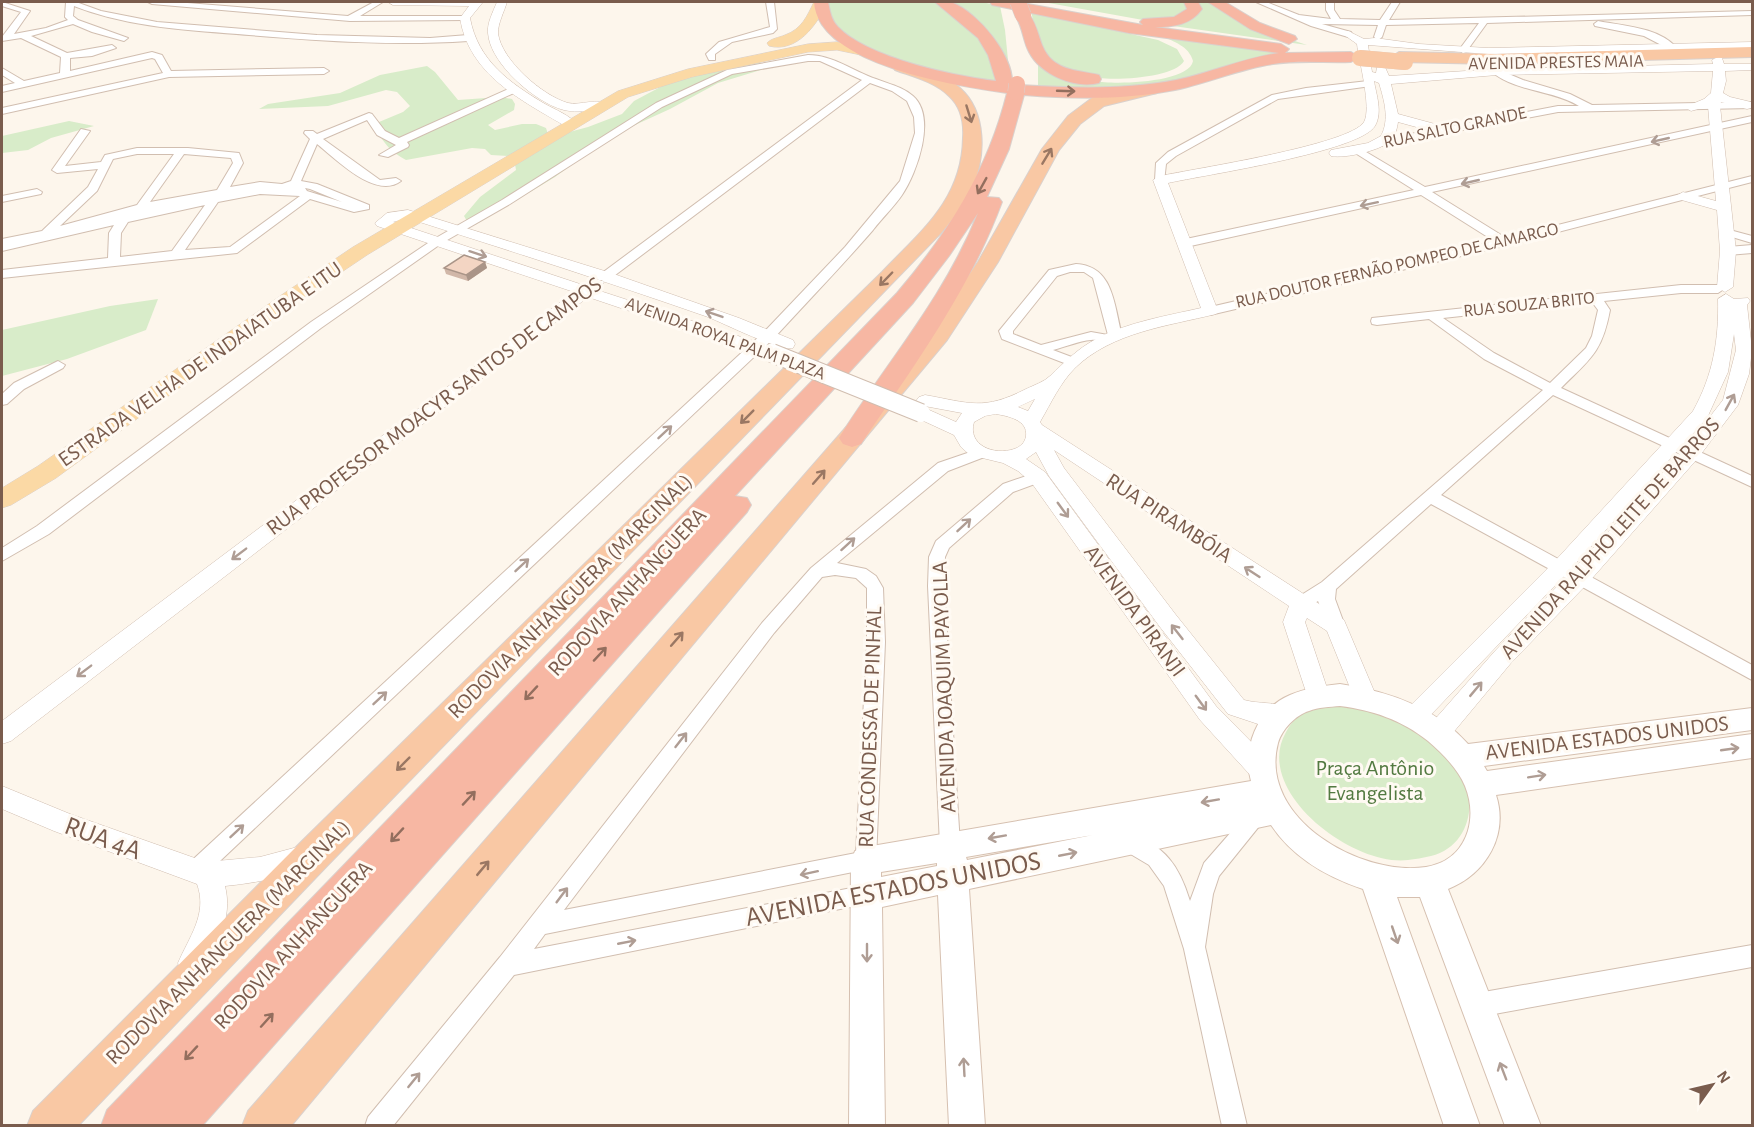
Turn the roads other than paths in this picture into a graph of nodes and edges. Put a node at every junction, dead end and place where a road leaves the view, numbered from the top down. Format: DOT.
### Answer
graph roads {
  1 [pos="70,2"];
  2 [pos="153,2"];
  3 [pos="379,2"];
  4 [pos="396,2"];
  5 [pos="502,2"];
  6 [pos="770,2"];
  7 [pos="821,2"];
  8 [pos="942,2"];
  9 [pos="997,2"];
  10 [pos="1191,2"];
  11 [pos="1215,2"];
  12 [pos="1260,2"];
  13 [pos="1396,2"];
  14 [pos="10,3"];
  15 [pos="1684,3"];
  16 [pos="476,4"];
  17 [pos="1330,6"];
  18 [pos="1673,7"];
  19 [pos="1058,9"];
  20 [pos="1016,11"];
  21 [pos="1041,11"];
  22 [pos="1752,13"];
  23 [pos="498,14"];
  24 [pos="1699,14"];
  25 [pos="1642,16"];
  26 [pos="465,18"];
  27 [pos="1555,18"];
  28 [pos="350,19"];
  29 [pos="1485,20"];
  30 [pos="73,21"];
  31 [pos="1352,21"];
  32 [pos="1332,23"];
  33 [pos="1379,32"];
  34 [pos="1348,34"];
  35 [pos="22,35"];
  36 [pos="4,38"];
  37 [pos="124,38"];
  38 [pos="468,39"];
  39 [pos="1752,45"];
  40 [pos="1672,46"];
  41 [pos="112,48"];
  42 [pos="1463,50"];
  43 [pos="1540,51"];
  44 [pos="866,52"];
  45 [pos="1752,52"];
  46 [pos="1357,53"];
  47 [pos="66,56"];
  48 [pos="1752,59"];
  49 [pos="888,61"];
  50 [pos="1447,61"];
  51 [pos="707,62"];
  52 [pos="1719,64"];
  53 [pos="100,65"];
  54 [pos="1752,67"];
  55 [pos="1683,68"];
  56 [pos="1589,70"];
  57 [pos="2,71"];
  58 [pos="324,71"];
  59 [pos="1497,72"];
  60 [pos="65,73"];
  61 [pos="169,74"];
  62 [pos="869,80"];
  63 [pos="1383,80"];
  64 [pos="1019,81"];
  65 [pos="1720,81"];
  66 [pos="22,84"];
  67 [pos="1368,84"];
  68 [pos="1164,87"];
  69 [pos="2,88"];
  70 [pos="103,89"];
  71 [pos="513,90"];
  72 [pos="1716,100"];
  73 [pos="108,101"];
  74 [pos="1576,104"];
  75 [pos="602,105"];
  76 [pos="1750,105"];
  77 [pos="1691,106"];
  78 [pos="1614,108"];
  79 [pos="2,111"];
  80 [pos="1392,116"];
  81 [pos="1752,119"];
  82 [pos="571,124"];
  83 [pos="1718,127"];
  84 [pos="1442,130"];
  85 [pos="85,131"];
  86 [pos="1356,134"];
  87 [pos="312,135"];
  88 [pos="399,142"];
  89 [pos="1379,143"];
  90 [pos="1356,149"];
  91 [pos="180,152"];
  92 [pos="384,155"];
  93 [pos="1161,164"];
  94 [pos="103,165"];
  95 [pos="1191,175"];
  96 [pos="1752,179"];
  97 [pos="396,180"];
  98 [pos="1161,185"];
  99 [pos="1722,187"];
  100 [pos="300,188"];
  101 [pos="37,192"];
  102 [pos="1426,192"];
  103 [pos="218,195"];
  104 [pos="1683,196"];
  105 [pos="2,199"];
  106 [pos="992,202"];
  107 [pos="437,203"];
  108 [pos="141,207"];
  109 [pos="1724,208"];
  110 [pos="124,219"];
  111 [pos="397,220"];
  112 [pos="440,232"];
  113 [pos="1726,232"];
  114 [pos="45,234"];
  115 [pos="1752,240"];
  116 [pos="2,242"];
  117 [pos="1504,242"];
  118 [pos="1186,243"];
  119 [pos="2,248"];
  120 [pos="1752,249"];
  121 [pos="360,251"];
  122 [pos="1728,251"];
  123 [pos="176,254"];
  124 [pos="114,261"];
  125 [pos="28,262"];
  126 [pos="2,274"];
  127 [pos="606,276"];
  128 [pos="587,290"];
  129 [pos="1596,298"];
  130 [pos="1738,302"];
  131 [pos="1210,311"];
  132 [pos="1432,315"];
  133 [pos="1377,321"];
  134 [pos="769,335"];
  135 [pos="1110,337"];
  136 [pos="1041,348"];
  137 [pos="764,350"];
  138 [pos="1072,362"];
  139 [pos="58,366"];
  140 [pos="1055,380"];
  141 [pos="1552,389"];
  142 [pos="2,402"];
  143 [pos="923,407"];
  144 [pos="988,409"];
  145 [pos="1035,429"];
  146 [pos="962,432"];
  147 [pos="852,438"];
  148 [pos="1682,450"];
  149 [pos="982,453"];
  150 [pos="1006,457"];
  151 [pos="1038,477"];
  152 [pos="1752,482"];
  153 [pos="1430,496"];
  154 [pos="2,499"];
  155 [pos="2,555"];
  156 [pos="1561,567"];
  157 [pos="817,572"];
  158 [pos="1580,577"];
  159 [pos="1328,586"];
  160 [pos="1301,604"];
  161 [pos="1336,626"];
  162 [pos="1752,673"];
  163 [pos="1318,697"];
  164 [pos="1365,698"];
  165 [pos="1281,714"];
  166 [pos="1414,717"];
  167 [pos="1752,719"];
  168 [pos="2,734"];
  169 [pos="1438,734"];
  170 [pos="1752,746"];
  171 [pos="1462,757"];
  172 [pos="1479,785"];
  173 [pos="1266,796"];
  174 [pos="2,797"];
  175 [pos="1129,842"];
  176 [pos="314,854"];
  177 [pos="866,861"];
  178 [pos="952,861"];
  179 [pos="200,873"];
  180 [pos="1375,879"];
  181 [pos="1430,882"];
  182 [pos="867,895"];
  183 [pos="539,925"];
  184 [pos="1195,949"];
  185 [pos="1752,956"];
  186 [pos="508,965"];
  187 [pos="170,1000"];
  188 [pos="1478,1005"];
  189 [pos="974,1120"];
  190 [pos="48,1125"];
  191 [pos="123,1125"];
  192 [pos="171,1125"];
  193 [pos="263,1125"];
  194 [pos="377,1125"];
  195 [pos="867,1125"];
  196 [pos="1235,1125"];
  197 [pos="1462,1125"];
  198 [pos="1523,1125"];
  1 -- 30 [label="street"];
  1 -- 38 [label="street"];
  2 -- 28 [label="street"];
  3 -- 28 [label="street"];
  4 -- 16 [label="street"];
  5 -- 23 [label="street"];
  6 -- 51 [label="street"];
  7 -- 44 [label="highway"];
  7 -- 51 [label="main road"];
  8 -- 64 [label="highway"];
  9 -- 21 [label="highway"];
  10 -- 19 [label="highway"];
  11 -- 46 [label="highway"];
  12 -- 32 [label="street"];
  13 -- 33 [label="street"];
  14 -- 36 [label="street"];
  15 -- 24 [label="street"];
  16 -- 23 [label="street"];
  16 -- 26 [label="street"];
  17 -- 31 [label="street"];
  17 -- 32 [label="street"];
  18 -- 25 [label="street"];
  19 -- 20 [label="highway"];
  19 -- 46 [label="highway"];
  20 -- 21 [label="highway"];
  20 -- 64 [label="highway, RODOVIA ANHANGUERA"];
  21 -- 46 [label="highway"];
  22 -- 24 [label="street"];
  23 -- 75 [label="street"];
  24 -- 25 [label="street"];
  25 -- 27 [label="street"];
  26 -- 28 [label="street"];
  26 -- 38 [label="street"];
  27 -- 29 [label="street"];
  27 -- 40 [label="street"];
  29 -- 33 [label="street"];
  29 -- 42 [label="street"];
  30 -- 35 [label="street"];
  30 -- 37 [label="street"];
  31 -- 32 [label="street"];
  31 -- 33 [label="street"];
  32 -- 34 [label="street"];
  33 -- 34 [label="street"];
  33 -- 42 [label="street"];
  33 -- 46 [label="street"];
  33 -- 63 [label="street"];
  34 -- 46 [label="street"];
  35 -- 36 [label="street"];
  35 -- 47 [label="street"];
  38 -- 71 [label="street"];
  39 -- 40 [label="street"];
  40 -- 43 [label="street"];
  41 -- 47 [label="street"];
  42 -- 43 [label="street"];
  43 -- 50 [label="highway"];
  44 -- 49 [label="highway"];
  44 -- 51 [label="main road"];
  45 -- 50 [label="highway, AVENIDA PRESTES MAIA"];
  46 -- 50 [label="highway, AVENIDA PRESTES MAIA, bridge"];
  46 -- 67 [label="street"];
  46 -- 68 [label="highway"];
  47 -- 60 [label="street"];
  48 -- 52 [label="highway, AVENIDA PRESTES MAIA"];
  49 -- 68 [label="highway, one-way"];
  49 -- 176 [label="highway, RODOVIA ANHANGUERA (MARGINAL), one-way"];
  50 -- 52 [label="highway, AVENIDA PRESTES MAIA"];
  50 -- 56 [label="highway"];
  51 -- 75 [label="main road"];
  52 -- 54 [label="street"];
  52 -- 55 [label="street"];
  52 -- 65 [label="street"];
  53 -- 60 [label="street"];
  53 -- 61 [label="street"];
  53 -- 70 [label="street"];
  55 -- 56 [label="street"];
  55 -- 65 [label="street"];
  56 -- 59 [label="street"];
  57 -- 66 [label="street"];
  58 -- 61 [label="street"];
  59 -- 63 [label="street"];
  59 -- 74 [label="street"];
  60 -- 66 [label="street"];
  61 -- 70 [label="street"];
  62 -- 112 [label="street"];
  62 -- 127 [label="street, RUA PROFESSOR MOACYR SANTOS DE CAMPOS"];
  62 -- 134 [label="street"];
  63 -- 67 [label="street"];
  63 -- 80 [label="street"];
  64 -- 106 [label="highway, RODOVIA ANHANGUERA"];
  64 -- 191 [label="highway, RODOVIA ANHANGUERA, one-way"];
  65 -- 72 [label="street"];
  66 -- 69 [label="street"];
  67 -- 86 [label="street"];
  67 -- 93 [label="street"];
  147 -- 68 [label="highway, one-way"];
  70 -- 73 [label="street"];
  70 -- 79 [label="street"];
  71 -- 82 [label="street"];
  71 -- 88 [label="street"];
  72 -- 76 [label="street"];
  72 -- 77 [label="street"];
  72 -- 83 [label="street, AVENIDA RALPHO LEITE DE BARROS"];
  74 -- 78 [label="street"];
  74 -- 78 [label="street, RUA SALTO GRANDE"];
  74 -- 84 [label="street, RUA SALTO GRANDE"];
  75 -- 82 [label="main road"];
  77 -- 78 [label="street, RUA SALTO GRANDE"];
  80 -- 84 [label="street"];
  80 -- 89 [label="street"];
  81 -- 83 [label="street"];
  82 -- 107 [label="main road"];
  83 -- 99 [label="street, AVENIDA RALPHO LEITE DE BARROS"];
  83 -- 102 [label="street, one-way"];
  84 -- 89 [label="street, RUA SALTO GRANDE"];
  85 -- 94 [label="street"];
  86 -- 89 [label="street"];
  86 -- 95 [label="street"];
  87 -- 88 [label="street"];
  87 -- 97 [label="street"];
  87 -- 100 [label="street"];
  88 -- 92 [label="street"];
  89 -- 90 [label="street, RUA SALTO GRANDE"];
  90 -- 98 [label="street, RUA SALTO GRANDE"];
  90 -- 102 [label="street"];
  91 -- 94 [label="street"];
  91 -- 103 [label="street"];
  91 -- 108 [label="street"];
  93 -- 95 [label="street"];
  93 -- 98 [label="street"];
  94 -- 114 [label="street"];
  95 -- 98 [label="street"];
  96 -- 99 [label="street, RUA DOUTOR FERNÃO POMPEO DE CAMARGO"];
  98 -- 118 [label="street"];
  99 -- 104 [label="street, RUA DOUTOR FERNÃO POMPEO DE CAMARGO"];
  99 -- 109 [label="street, AVENIDA RALPHO LEITE DE BARROS"];
  100 -- 103 [label="street"];
  100 -- 111 [label="street"];
  100 -- 123 [label="street"];
  101 -- 105 [label="street"];
  102 -- 117 [label="street"];
  102 -- 118 [label="street, one-way"];
  103 -- 108 [label="street"];
  103 -- 110 [label="street"];
  103 -- 123 [label="street"];
  104 -- 109 [label="street"];
  104 -- 117 [label="street, RUA DOUTOR FERNÃO POMPEO DE CAMARGO"];
  106 -- 147 [label="highway"];
  192 -- 106 [label="highway, RODOVIA ANHANGUERA, one-way"];
  107 -- 111 [label="main road, ESTRADA VELHA DE INDAIATUBA E ITU"];
  107 -- 112 [label="main road"];
  108 -- 114 [label="street"];
  109 -- 113 [label="street, AVENIDA RALPHO LEITE DE BARROS"];
  110 -- 124 [label="street"];
  110 -- 125 [label="street"];
  111 -- 112 [label="street, AVENIDA ROYAL PALM PLAZA"];
  111 -- 112 [label="street, AVENIDA ROYAL PALM PLAZA"];
  111 -- 121 [label="main road, ESTRADA VELHA DE INDAIATUBA E ITU"];
  112 -- 121 [label="main road"];
  112 -- 127 [label="street, AVENIDA ROYAL PALM PLAZA"];
  112 -- 128 [label="street, AVENIDA ROYAL PALM PLAZA, one-way"];
  112 -- 155 [label="street"];
  113 -- 115 [label="street"];
  113 -- 122 [label="street, AVENIDA RALPHO LEITE DE BARROS"];
  114 -- 116 [label="street"];
  117 -- 131 [label="street, RUA DOUTOR FERNÃO POMPEO DE CAMARGO"];
  118 -- 131 [label="street"];
  119 -- 125 [label="street"];
  120 -- 122 [label="street"];
  121 -- 154 [label="main road, ESTRADA VELHA DE INDAIATUBA E ITU"];
  122 -- 130 [label="street, AVENIDA RALPHO LEITE DE BARROS"];
  123 -- 124 [label="street"];
  124 -- 125 [label="street"];
  125 -- 126 [label="street"];
  127 -- 128 [label="street, RUA PROFESSOR MOACYR SANTOS DE CAMPOS"];
  134 -- 127 [label="street, AVENIDA ROYAL PALM PLAZA, one-way"];
  128 -- 137 [label="street, AVENIDA ROYAL PALM PLAZA"];
  128 -- 168 [label="street, RUA PROFESSOR MOACYR SANTOS DE CAMPOS, one-way"];
  129 -- 130 [label="street, RUA SOUZA BRITO"];
  129 -- 132 [label="street, RUA SOUZA BRITO"];
  129 -- 141 [label="street"];
  130 -- 148 [label="street, AVENIDA RALPHO LEITE DE BARROS"];
  131 -- 135 [label="street, RUA DOUTOR FERNÃO POMPEO DE CAMARGO"];
  132 -- 133 [label="street, RUA SOUZA BRITO"];
  132 -- 141 [label="street"];
  134 -- 137 [label="street"];
  134 -- 143 [label="street, AVENIDA ROYAL PALM PLAZA"];
  135 -- 136 [label="street"];
  135 -- 136 [label="street"];
  135 -- 138 [label="street, RUA DOUTOR FERNÃO POMPEO DE CAMARGO"];
  136 -- 138 [label="street"];
  137 -- 143 [label="street, AVENIDA ROYAL PALM PLAZA, bridge"];
  179 -- 137 [label="street, one-way"];
  138 -- 140 [label="street, RUA DOUTOR FERNÃO POMPEO DE CAMARGO"];
  139 -- 142 [label="street"];
  140 -- 144 [label="street, RUA DOUTOR FERNÃO POMPEO DE CAMARGO"];
  140 -- 145 [label="street, RUA DOUTOR FERNÃO POMPEO DE CAMARGO"];
  141 -- 148 [label="street"];
  141 -- 153 [label="street"];
  143 -- 144 [label="street, AVENIDA ROYAL PALM PLAZA"];
  143 -- 146 [label="street, AVENIDA ROYAL PALM PLAZA"];
  144 -- 145 [label="street"];
  144 -- 146 [label="street"];
  145 -- 150 [label="street"];
  160 -- 145 [label="street, RUA PIRAMBÓIA, one-way"];
  165 -- 145 [label="street, AVENIDA PIRANJI, one-way"];
  146 -- 149 [label="street"];
  193 -- 147 [label="highway, one-way"];
  148 -- 152 [label="street"];
  148 -- 156 [label="street, AVENIDA RALPHO LEITE DE BARROS"];
  148 -- 158 [label="street, AVENIDA RALPHO LEITE DE BARROS"];
  149 -- 150 [label="street"];
  157 -- 149 [label="street, one-way"];
  150 -- 151 [label="street, AVENIDA PIRANJI"];
  151 -- 173 [label="street, AVENIDA PIRANJI, one-way"];
  178 -- 151 [label="street, AVENIDA JOAQUIM PAYOLLA, one-way"];
  153 -- 156 [label="street"];
  153 -- 159 [label="street"];
  156 -- 158 [label="street"];
  156 -- 166 [label="street, AVENIDA RALPHO LEITE DE BARROS"];
  157 -- 177 [label="street, RUA CONDESSA DE PINHAL"];
  183 -- 157 [label="street, one-way"];
  158 -- 162 [label="street"];
  169 -- 158 [label="street, AVENIDA RALPHO LEITE DE BARROS, one-way"];
  159 -- 160 [label="street"];
  159 -- 161 [label="street"];
  160 -- 161 [label="street, RUA PIRAMBÓIA"];
  160 -- 163 [label="street"];
  161 -- 164 [label="street"];
  163 -- 164 [label="main road"];
  163 -- 165 [label="main road"];
  164 -- 166 [label="main road"];
  165 -- 173 [label="main road"];
  166 -- 169 [label="main road"];
  167 -- 171 [label="main road, AVENIDA ESTADOS UNIDOS"];
  169 -- 171 [label="main road"];
  172 -- 170 [label="main road, AVENIDA ESTADOS UNIDOS, one-way"];
  171 -- 172 [label="main road"];
  172 -- 181 [label="main road"];
  173 -- 175 [label="main road, AVENIDA ESTADOS UNIDOS"];
  173 -- 178 [label="main road, AVENIDA ESTADOS UNIDOS, one-way"];
  173 -- 180 [label="main road"];
  173 -- 184 [label="street"];
  174 -- 179 [label="street, RUA 4A"];
  178 -- 175 [label="main road, AVENIDA ESTADOS UNIDOS, one-way"];
  175 -- 184 [label="street"];
  176 -- 179 [label="street, RUA 4A"];
  176 -- 187 [label="highway, RODOVIA ANHANGUERA (MARGINAL)"];
  177 -- 178 [label="main road, AVENIDA ESTADOS UNIDOS"];
  177 -- 182 [label="main road, RUA CONDESSA DE PINHAL"];
  177 -- 183 [label="street, AVENIDA ESTADOS UNIDOS, one-way"];
  178 -- 182 [label="main road, AVENIDA ESTADOS UNIDOS"];
  189 -- 178 [label="main road, one-way"];
  179 -- 187 [label="street"];
  180 -- 181 [label="main road"];
  180 -- 197 [label="main road, one-way"];
  181 -- 188 [label="main road"];
  186 -- 182 [label="street, AVENIDA ESTADOS UNIDOS, one-way"];
  182 -- 195 [label="main road, RUA CONDESSA DE PINHAL, one-way"];
  183 -- 186 [label="street"];
  184 -- 196 [label="street"];
  185 -- 188 [label="street"];
  194 -- 186 [label="street, one-way"];
  187 -- 190 [label="highway, RODOVIA ANHANGUERA (MARGINAL)"];
  198 -- 188 [label="main road, one-way"];
}
